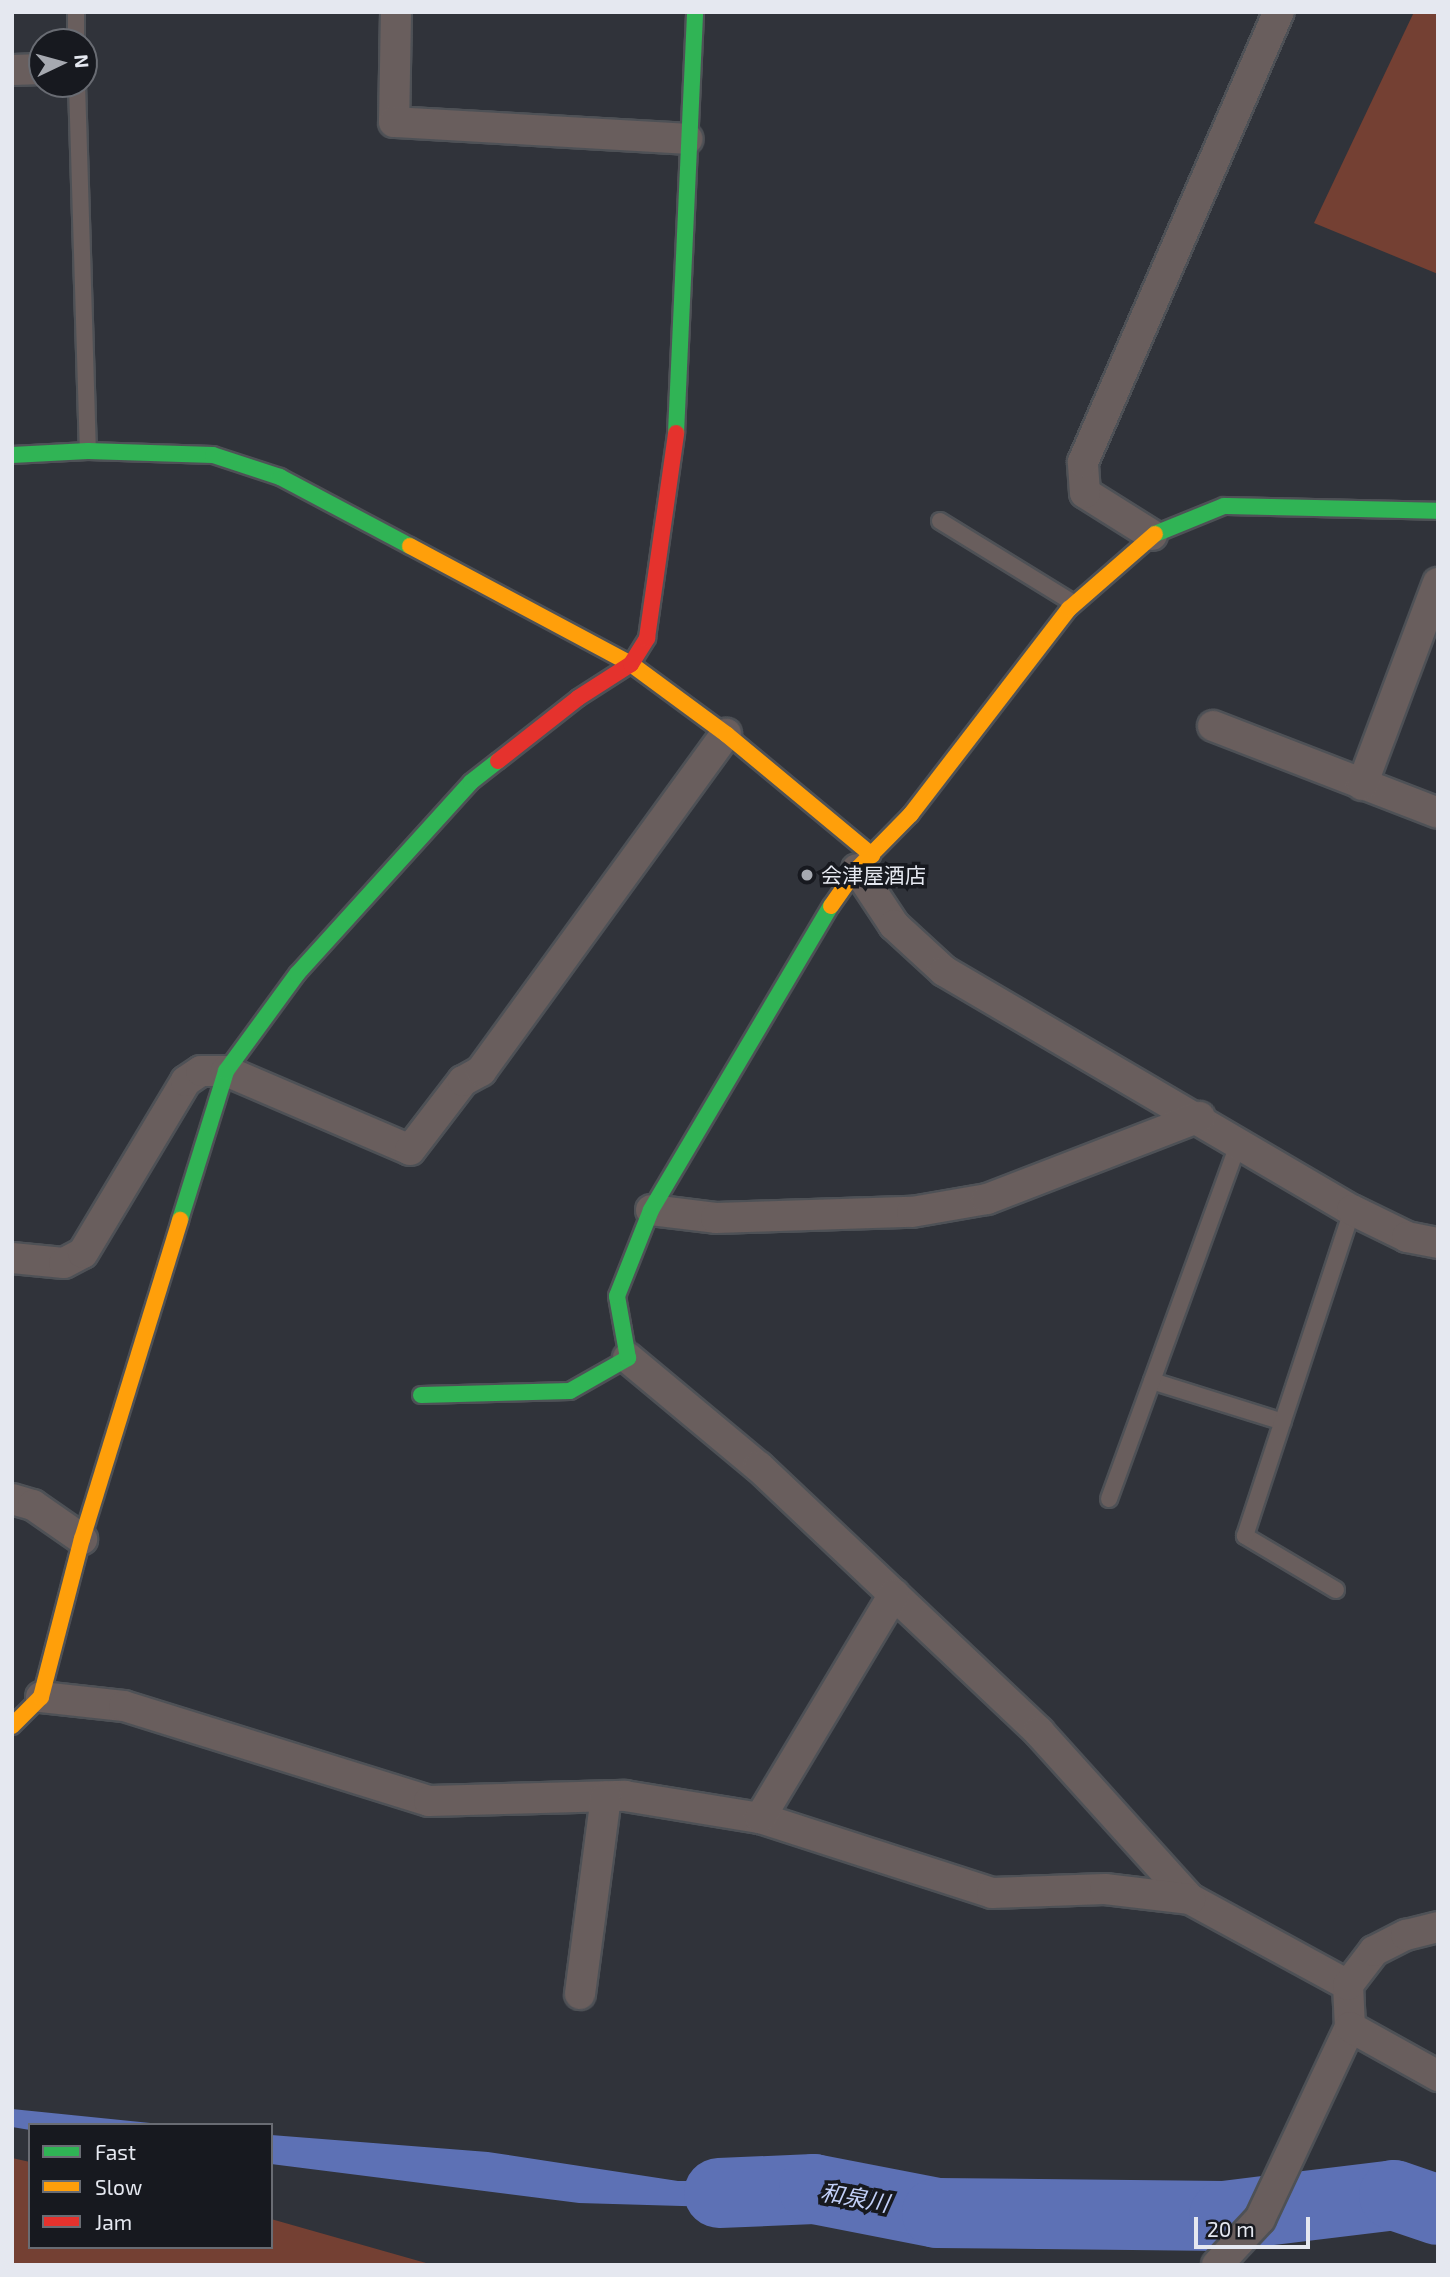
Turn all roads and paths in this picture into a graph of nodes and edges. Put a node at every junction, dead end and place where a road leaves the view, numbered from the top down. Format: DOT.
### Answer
graph roads {
  1 [pos="396,12"];
  2 [pos="695,12"];
  3 [pos="1279,12"];
  4 [pos="77,98"];
  5 [pos="688,139"];
  6 [pos="88,451"];
  7 [pos="12,455"];
  8 [pos="1438,512"];
  9 [pos="940,521"];
  10 [pos="1152,535"];
  11 [pos="1438,583"];
  12 [pos="1075,604"];
  13 [pos="631,664"];
  14 [pos="1213,726"];
  15 [pos="726,734"];
  16 [pos="1362,785"];
  17 [pos="1438,813"];
  18 [pos="865,862"];
  19 [pos="226,1070"];
  20 [pos="1200,1117"];
  21 [pos="1239,1142"];
  22 [pos="651,1210"];
  23 [pos="1352,1210"];
  24 [pos="1438,1243"];
  25 [pos="12,1258"];
  26 [pos="628,1358"];
  27 [pos="1152,1381"];
  28 [pos="421,1395"];
  29 [pos="1283,1422"];
  30 [pos="12,1499"];
  31 [pos="1109,1499"];
  32 [pos="82,1539"];
  33 [pos="1336,1590"];
  34 [pos="894,1594"];
  35 [pos="41,1697"];
  36 [pos="12,1726"];
  37 [pos="606,1797"];
  38 [pos="760,1818"];
  39 [pos="1190,1899"];
  40 [pos="1438,1927"];
  41 [pos="1348,1985"];
  42 [pos="580,1994"];
  43 [pos="1350,2027"];
  44 [pos="1438,2076"];
  45 [pos="1217,2265"];
  1 -- 5 [label="street"];
  2 -- 5 [label="street"];
  3 -- 10 [label="street"];
  4 -- 6 [label="lane"];
  5 -- 13 [label="street"];
  6 -- 7 [label="street"];
  6 -- 13 [label="street"];
  8 -- 10 [label="street"];
  9 -- 12 [label="lane"];
  10 -- 12 [label="street"];
  11 -- 16 [label="street"];
  12 -- 18 [label="street"];
  13 -- 15 [label="street"];
  13 -- 19 [label="street"];
  14 -- 16 [label="street"];
  15 -- 18 [label="street"];
  15 -- 19 [label="street"];
  16 -- 17 [label="street"];
  18 -- 20 [label="street"];
  18 -- 22 [label="street"];
  19 -- 25 [label="street"];
  19 -- 32 [label="street"];
  20 -- 21 [label="street"];
  20 -- 22 [label="street"];
  21 -- 23 [label="street"];
  21 -- 27 [label="lane"];
  22 -- 26 [label="street"];
  23 -- 24 [label="street"];
  23 -- 29 [label="lane"];
  26 -- 28 [label="street"];
  26 -- 34 [label="street"];
  27 -- 29 [label="lane"];
  27 -- 31 [label="lane"];
  29 -- 33 [label="lane"];
  30 -- 32 [label="street"];
  32 -- 35 [label="street"];
  34 -- 38 [label="street"];
  34 -- 39 [label="street"];
  35 -- 36 [label="street"];
  35 -- 37 [label="street"];
  37 -- 38 [label="street"];
  37 -- 42 [label="street"];
  38 -- 39 [label="street"];
  39 -- 41 [label="street"];
  40 -- 41 [label="street"];
  41 -- 43 [label="street"];
  43 -- 44 [label="street"];
  43 -- 45 [label="street"];
}
